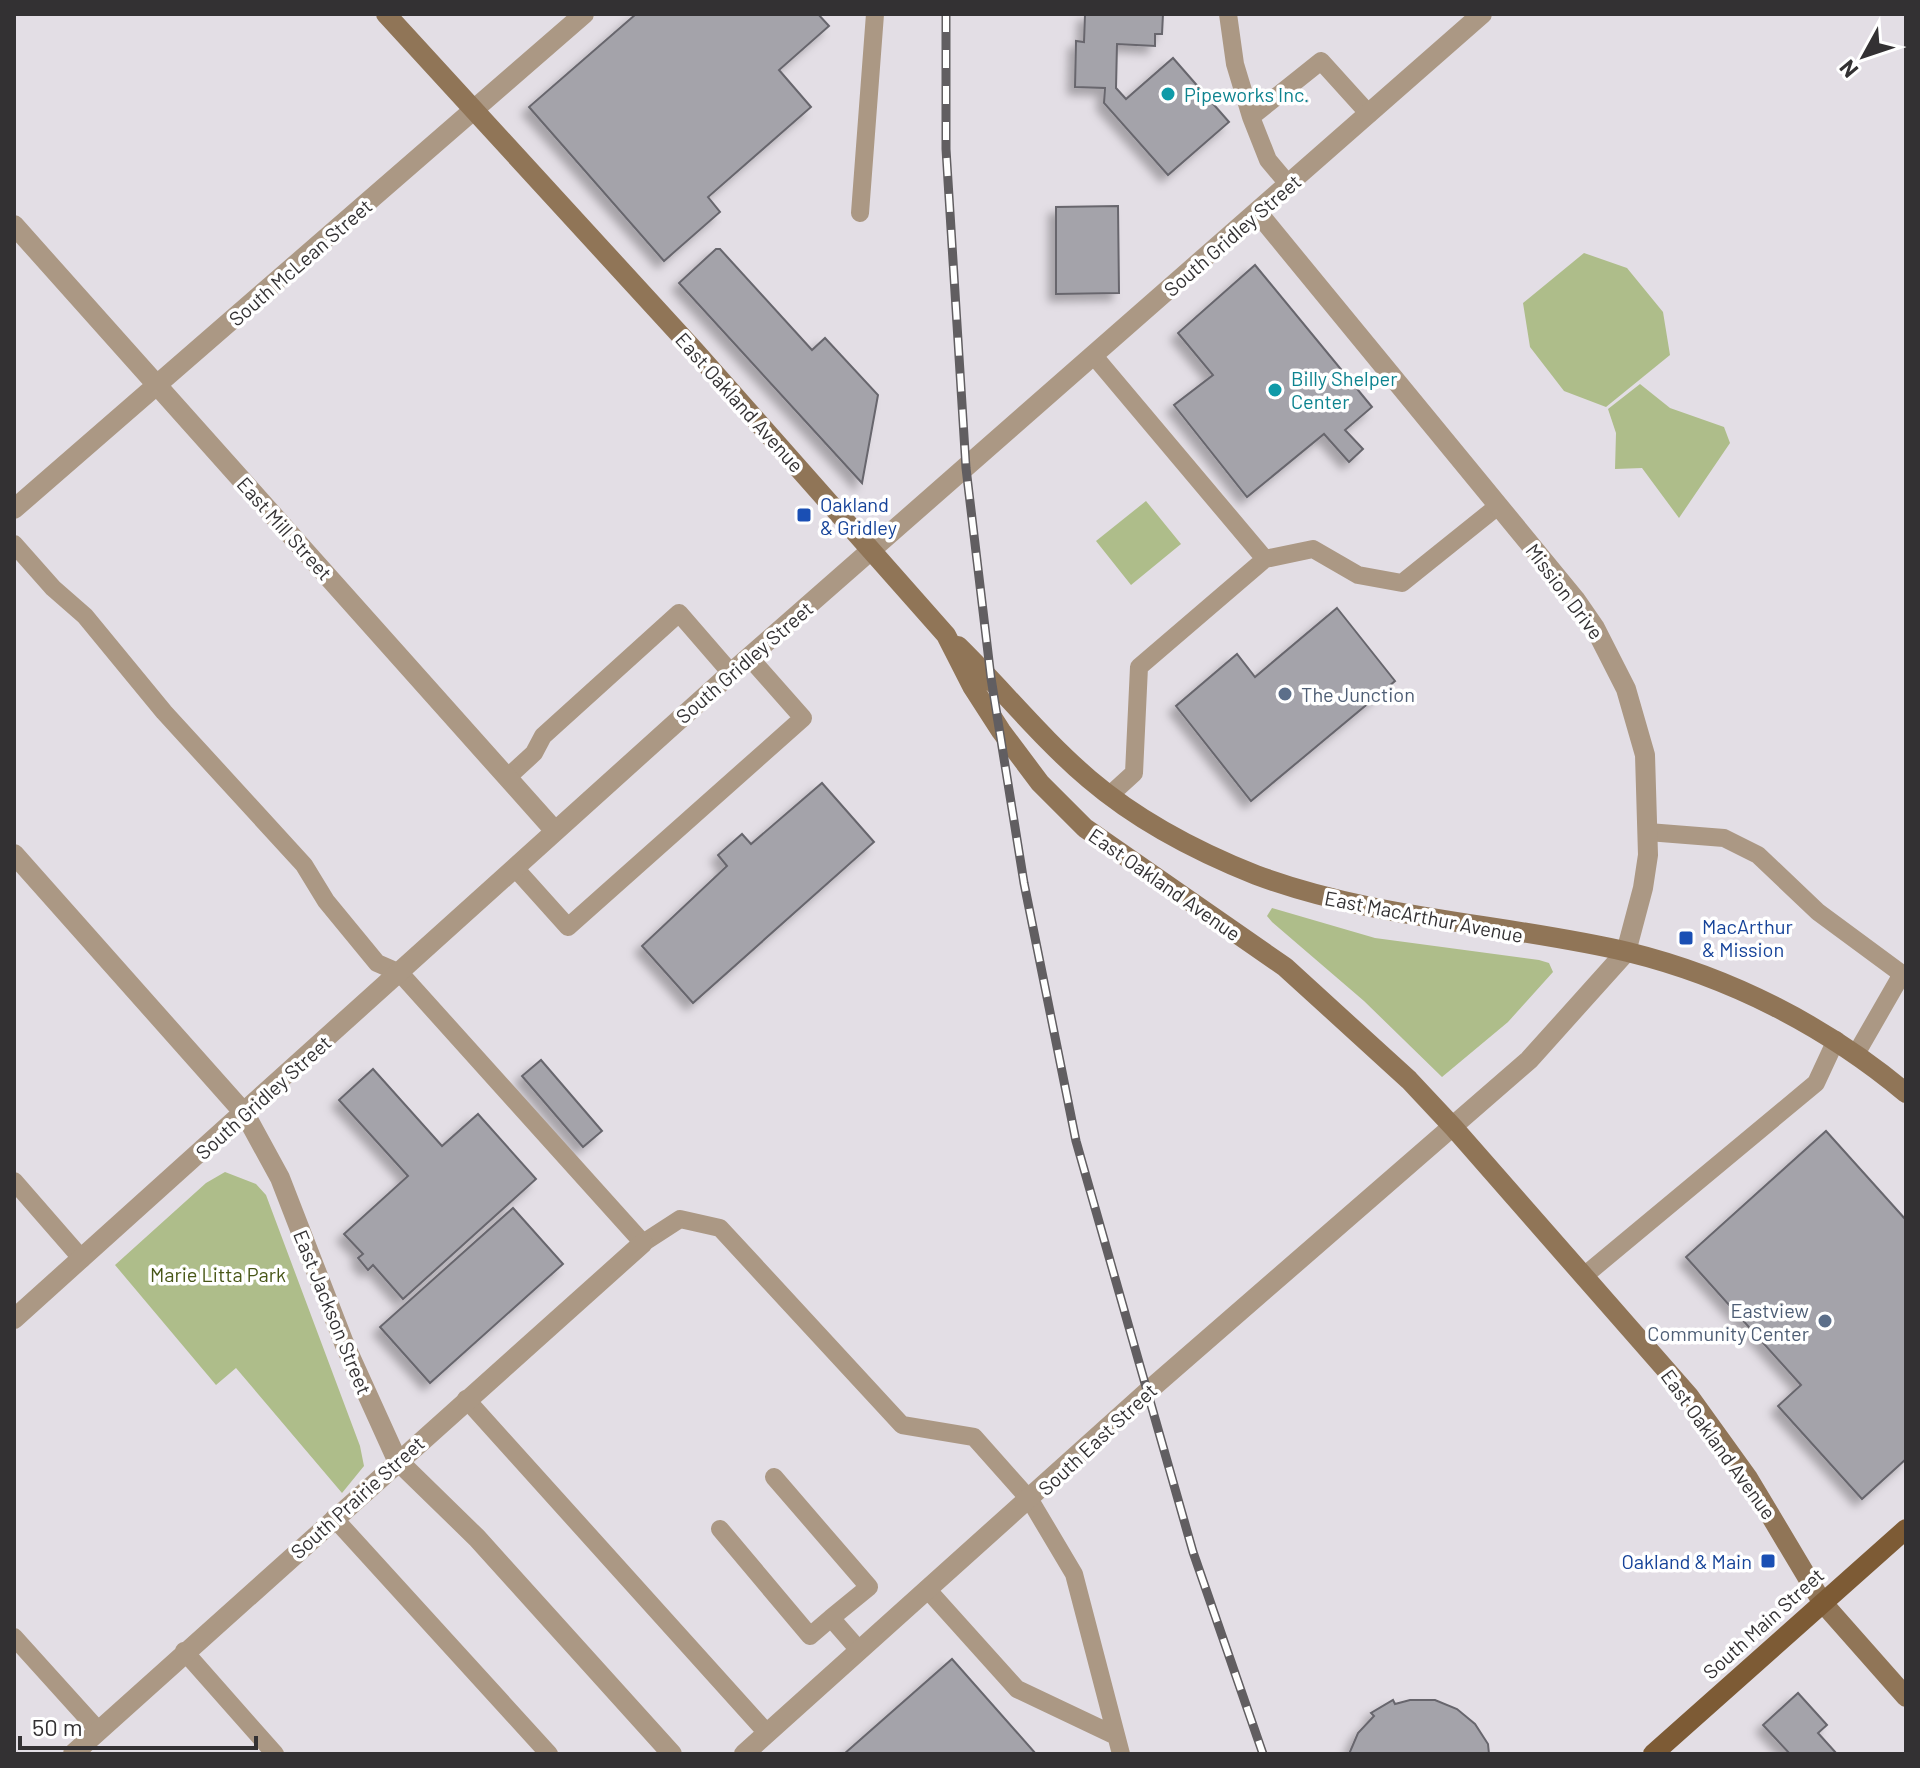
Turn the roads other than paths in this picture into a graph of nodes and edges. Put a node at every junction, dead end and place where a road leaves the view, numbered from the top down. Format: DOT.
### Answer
graph roads {
  1 [pos="386,14"];
  2 [pos="584,14"];
  3 [pos="875,14"];
  4 [pos="1228,14"];
  5 [pos="1482,14"];
  6 [pos="475,112"];
  7 [pos="1369,114"];
  8 [pos="1251,117"];
  9 [pos="1289,185"];
  10 [pos="860,213"];
  11 [pos="1258,213"];
  12 [pos="14,225"];
  13 [pos="1094,356"];
  14 [pos="158,386"];
  15 [pos="1498,506"];
  16 [pos="14,509"];
  17 [pos="14,544"];
  18 [pos="872,551"];
  19 [pos="1265,559"];
  20 [pos="946,635"];
  21 [pos="749,657"];
  22 [pos="731,673"];
  23 [pos="508,777"];
  24 [pos="1111,794"];
  25 [pos="555,831"];
  26 [pos="1648,832"];
  27 [pos="14,854"];
  28 [pos="515,868"];
  29 [pos="1626,952"];
  30 [pos="400,973"];
  31 [pos="1836,1040"];
  32 [pos="1856,1054"];
  33 [pos="1906,1093"];
  34 [pos="245,1114"];
  35 [pos="1454,1128"];
  36 [pos="14,1181"];
  37 [pos="643,1243"];
  38 [pos="82,1259"];
  39 [pos="1584,1276"];
  40 [pos="14,1319"];
  41 [pos="466,1399"];
  42 [pos="397,1460"];
  43 [pos="774,1477"];
  44 [pos="1030,1500"];
  45 [pos="334,1518"];
  46 [pos="720,1529"];
  47 [pos="1906,1529"];
  48 [pos="927,1589"];
  49 [pos="1822,1602"];
  50 [pos="831,1618"];
  51 [pos="14,1637"];
  52 [pos="859,1650"];
  53 [pos="184,1651"];
  54 [pos="1906,1697"];
  55 [pos="98,1730"];
  56 [pos="767,1733"];
  57 [pos="1114,1735"];
  58 [pos="73,1754"];
  59 [pos="275,1754"];
  60 [pos="549,1754"];
  61 [pos="672,1754"];
  62 [pos="744,1754"];
  63 [pos="1121,1754"];
  64 [pos="1653,1754"];
  1 -- 6 [label="main road, East Oakland Avenue"];
  2 -- 6 [label="street, South McLean Street"];
  3 -- 10 [label="lane"];
  4 -- 8 [label="lane"];
  5 -- 7 [label="street, South Gridley Street"];
  6 -- 14 [label="street, South McLean Street"];
  6 -- 18 [label="main road, East Oakland Avenue"];
  7 -- 8 [label="lane"];
  7 -- 9 [label="street, South Gridley Street"];
  8 -- 9 [label="lane"];
  9 -- 11 [label="street, South Gridley Street"];
  11 -- 13 [label="street, South Gridley Street"];
  11 -- 15 [label="street, Mission Drive"];
  12 -- 14 [label="street, East Mill Street"];
  13 -- 18 [label="street, South Gridley Street"];
  13 -- 19 [label="lane"];
  14 -- 16 [label="street, South McLean Street"];
  14 -- 23 [label="street, East Mill Street"];
  15 -- 19 [label="lane"];
  15 -- 26 [label="street, Mission Drive"];
  17 -- 30 [label="lane"];
  18 -- 20 [label="main road, East Oakland Avenue"];
  18 -- 21 [label="street, South Gridley Street"];
  19 -- 24 [label="lane"];
  20 -- 24 [label="main road, East MacArthur Avenue"];
  20 -- 35 [label="main road, East Oakland Avenue"];
  21 -- 22 [label="street, South Gridley Street"];
  21 -- 28 [label="lane"];
  22 -- 23 [label="lane"];
  22 -- 25 [label="street, South Gridley Street"];
  23 -- 25 [label="street, East Mill Street"];
  24 -- 29 [label="main road, East MacArthur Avenue"];
  25 -- 28 [label="street, South Gridley Street"];
  26 -- 29 [label="street, Mission Drive"];
  26 -- 32 [label="lane"];
  27 -- 34 [label="street, East Jackson Street"];
  28 -- 30 [label="street, South Gridley Street"];
  29 -- 31 [label="main road, East MacArthur Avenue"];
  29 -- 35 [label="street, Mission Drive"];
  30 -- 34 [label="street, South Gridley Street"];
  30 -- 37 [label="lane"];
  31 -- 32 [label="main road, East MacArthur Avenue"];
  31 -- 39 [label="lane"];
  32 -- 33 [label="main road, East MacArthur Avenue"];
  34 -- 38 [label="street, South Gridley Street"];
  34 -- 42 [label="street, East Jackson Street"];
  35 -- 39 [label="main road, East Oakland Avenue"];
  35 -- 44 [label="street, South East Street"];
  36 -- 38 [label="lane"];
  37 -- 41 [label="street, South Prairie Street"];
  37 -- 44 [label="lane"];
  38 -- 40 [label="street, South Gridley Street"];
  39 -- 49 [label="main road, East Oakland Avenue"];
  41 -- 42 [label="street, South Prairie Street"];
  41 -- 56 [label="lane"];
  42 -- 45 [label="street, South Prairie Street"];
  42 -- 61 [label="street, East Jackson Street"];
  43 -- 50 [label="lane"];
  44 -- 48 [label="street, South East Street"];
  44 -- 57 [label="lane"];
  45 -- 53 [label="street, South Prairie Street"];
  45 -- 60 [label="lane"];
  46 -- 50 [label="lane"];
  47 -- 49 [label="main road, South Main Street"];
  48 -- 52 [label="street, South East Street"];
  48 -- 57 [label="lane"];
  49 -- 54 [label="main road, East Oakland Avenue"];
  49 -- 64 [label="main road, South Main Street"];
  50 -- 52 [label="lane"];
  51 -- 55 [label="lane"];
  52 -- 56 [label="street, South East Street"];
  53 -- 55 [label="street, South Prairie Street"];
  53 -- 59 [label="lane"];
  55 -- 58 [label="street, South Prairie Street"];
  56 -- 62 [label="street, South East Street"];
  57 -- 63 [label="lane"];
}
